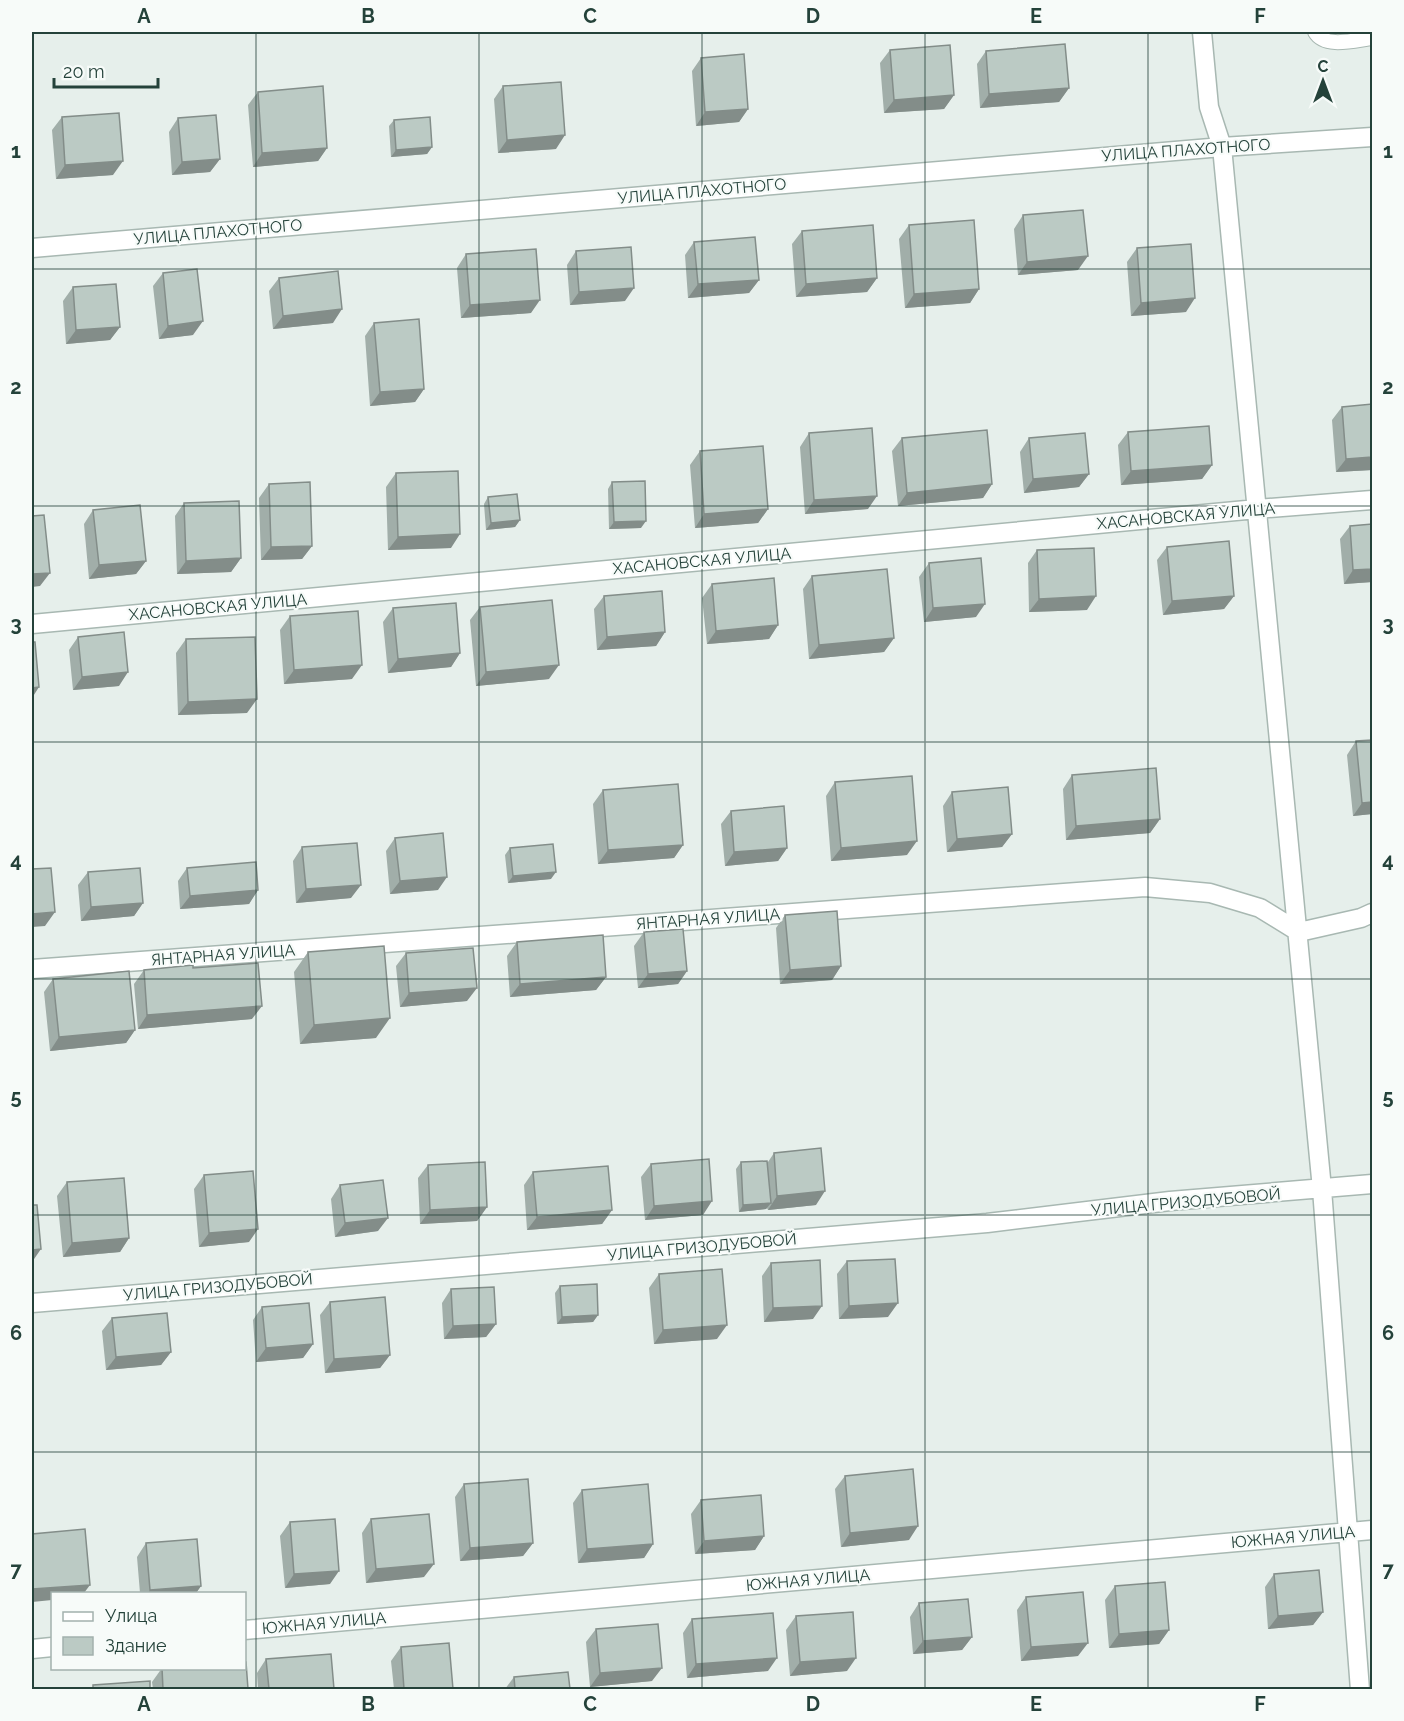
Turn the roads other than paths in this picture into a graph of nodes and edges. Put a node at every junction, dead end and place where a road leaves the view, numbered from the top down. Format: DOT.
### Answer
graph roads {
  1 [pos="1202,32"];
  2 [pos="1315,32"];
  3 [pos="1372,38"];
  4 [pos="1372,137"];
  5 [pos="1222,147"];
  6 [pos="32,248"];
  7 [pos="1372,500"];
  8 [pos="1257,509"];
  9 [pos="32,624"];
  10 [pos="1372,913"];
  11 [pos="1299,932"];
  12 [pos="32,969"];
  13 [pos="1372,1184"];
  14 [pos="1322,1189"];
  15 [pos="32,1303"];
  16 [pos="1372,1530"];
  17 [pos="1348,1532"];
  18 [pos="246,1630"];
  19 [pos="51,1647"];
  20 [pos="32,1649"];
  21 [pos="1360,1689"];
  1 -- 5 [label="street"];
  2 -- 3 [label="lane"];
  4 -- 5 [label="street, УЛИЦА ПЛАХОТНОГО"];
  5 -- 6 [label="street, УЛИЦА ПЛАХОТНОГО"];
  5 -- 8 [label="street"];
  7 -- 8 [label="street, ХАСАНОВСКАЯ УЛИЦА"];
  8 -- 9 [label="street, ХАСАНОВСКАЯ УЛИЦА"];
  8 -- 11 [label="street"];
  10 -- 11 [label="street"];
  11 -- 12 [label="street, ЯНТАРНАЯ УЛИЦА"];
  11 -- 14 [label="street"];
  13 -- 14 [label="street, УЛИЦА ГРИЗОДУБОВОЙ"];
  14 -- 15 [label="street, УЛИЦА ГРИЗОДУБОВОЙ"];
  14 -- 17 [label="street"];
  16 -- 17 [label="street, ЮЖНАЯ УЛИЦА"];
  17 -- 18 [label="street, ЮЖНАЯ УЛИЦА"];
  17 -- 21 [label="street"];
  19 -- 20 [label="street"];
}
